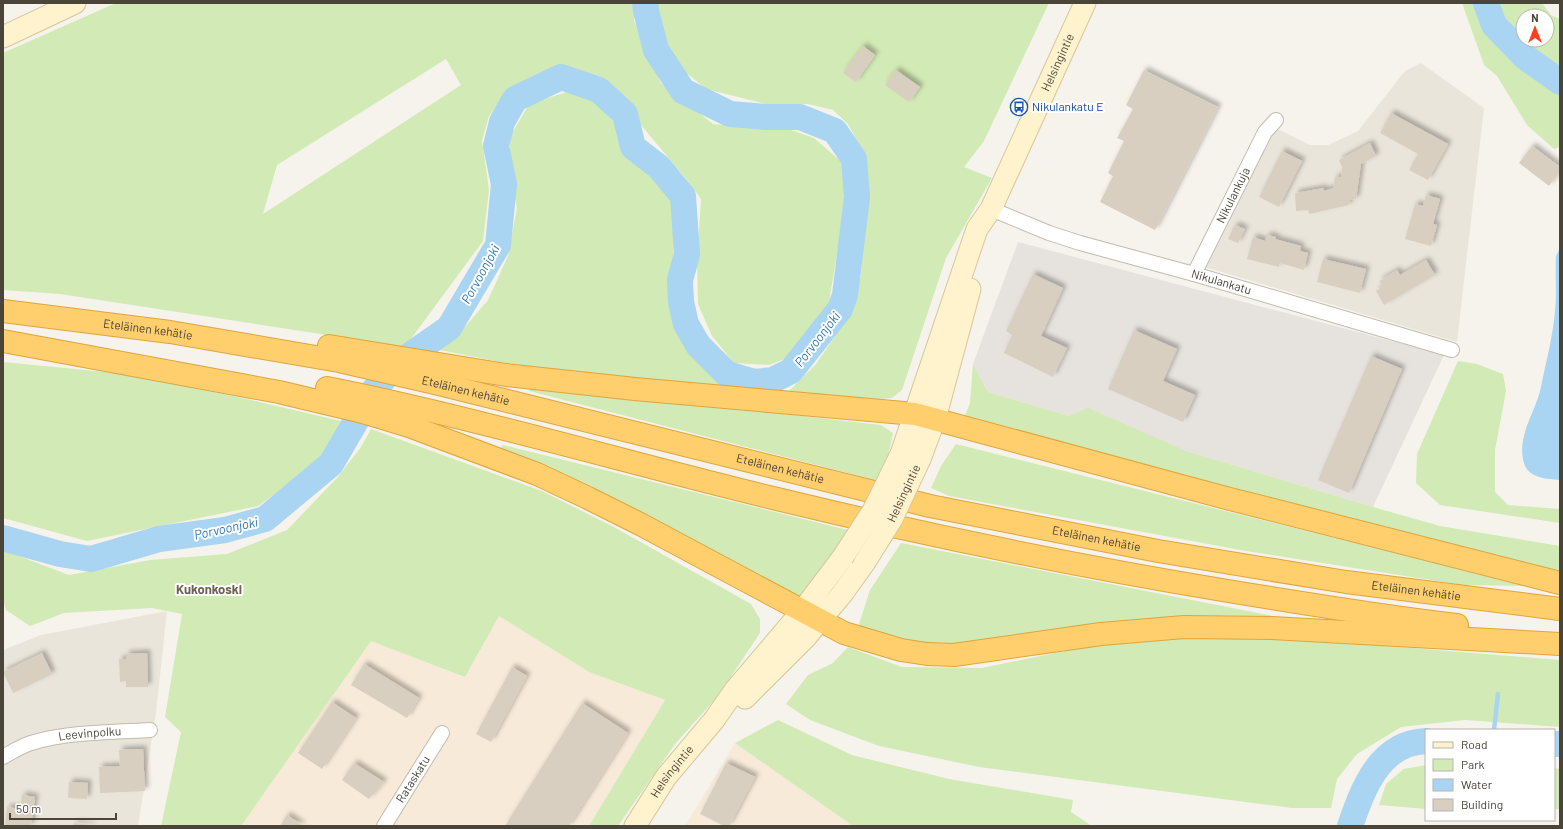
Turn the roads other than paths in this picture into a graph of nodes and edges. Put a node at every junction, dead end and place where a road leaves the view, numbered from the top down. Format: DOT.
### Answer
graph roads {
  1 [pos="75,3"];
  2 [pos="1085,3"];
  3 [pos="3,37"];
  4 [pos="1276,120"];
  5 [pos="992,209"];
  6 [pos="1194,274"];
  7 [pos="3,311"];
  8 [pos="3,341"];
  9 [pos="1452,350"];
  10 [pos="344,355"];
  11 [pos="925,417"];
  12 [pos="415,418"];
  13 [pos="911,456"];
  14 [pos="1560,583"];
  15 [pos="1560,609"];
  16 [pos="812,615"];
  17 [pos="1560,637"];
  18 [pos="1560,644"];
  19 [pos="150,730"];
  20 [pos="442,733"];
  21 [pos="3,757"];
  22 [pos="384,826"];
  23 [pos="635,826"];
  1 -- 3 [label="main road"];
  2 -- 5 [label="main road, Helsingintie"];
  4 -- 6 [label="street, Nikulankuja"];
  5 -- 6 [label="street, Nikulankatu"];
  5 -- 11 [label="main road, Helsingintie"];
  6 -- 9 [label="street, Nikulankatu"];
  7 -- 10 [label="highway, Eteläinen kehätie"];
  8 -- 12 [label="highway"];
  10 -- 11 [label="highway"];
  10 -- 15 [label="highway, Eteläinen kehätie"];
  11 -- 13 [label="main road, Helsingintie"];
  11 -- 14 [label="highway"];
  12 -- 16 [label="highway"];
  12 -- 17 [label="highway"];
  13 -- 16 [label="main road, Helsingintie, bridge"];
  13 -- 16 [label="main road, Helsingintie, bridge"];
  16 -- 18 [label="highway"];
  16 -- 23 [label="main road, Helsingintie"];
  19 -- 21 [label="street, Leevinpolku"];
  20 -- 22 [label="street, Rataskatu"];
}
